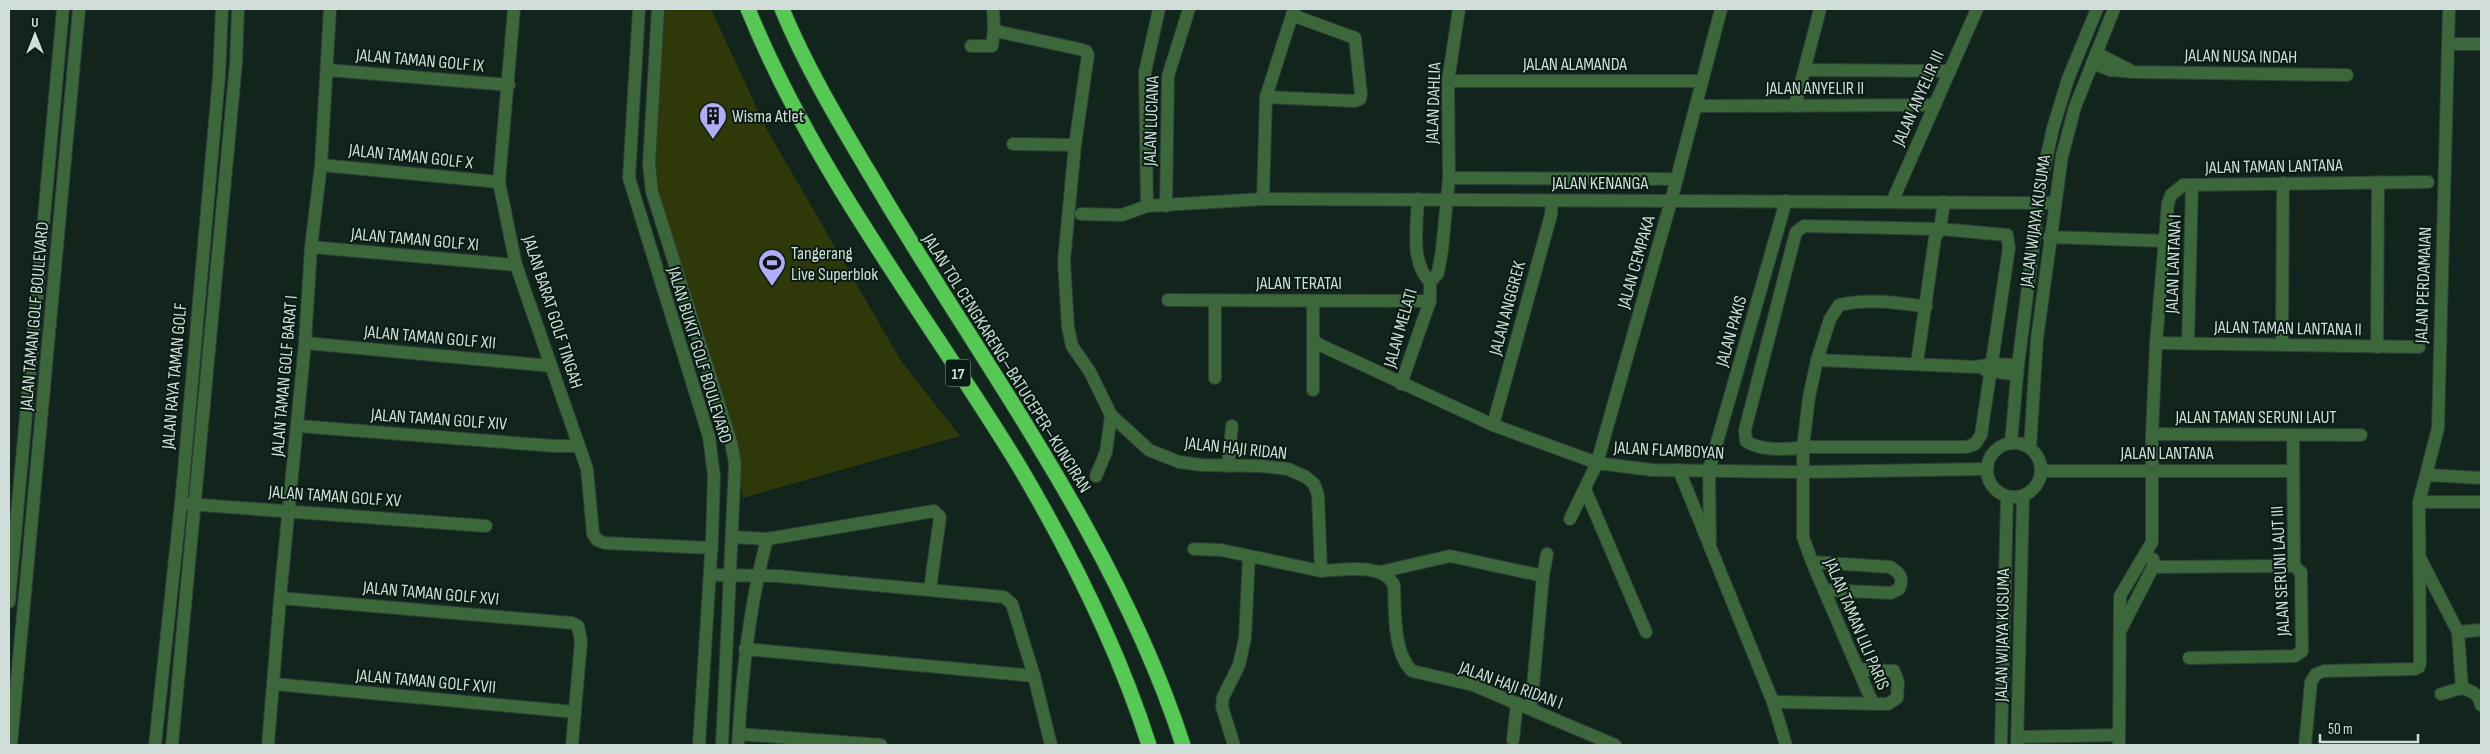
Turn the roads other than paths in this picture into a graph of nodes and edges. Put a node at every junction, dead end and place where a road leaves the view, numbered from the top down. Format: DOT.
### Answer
graph roads {
  1 [pos="62,9"];
  2 [pos="79,9"];
  3 [pos="222,9"];
  4 [pos="238,9"];
  5 [pos="330,9"];
  6 [pos="514,9"];
  7 [pos="639,9"];
  8 [pos="658,9"];
  9 [pos="748,9"];
  10 [pos="782,9"];
  11 [pos="993,9"];
  12 [pos="1159,9"];
  13 [pos="1189,9"];
  14 [pos="1459,9"];
  15 [pos="1721,9"];
  16 [pos="1820,9"];
  17 [pos="1977,9"];
  18 [pos="2097,9"];
  19 [pos="2114,9"];
  20 [pos="2449,9"];
  21 [pos="1293,12"];
  22 [pos="994,29"];
  23 [pos="2456,44"];
  24 [pos="2481,44"];
  25 [pos="971,46"];
  26 [pos="2094,58"];
  27 [pos="328,70"];
  28 [pos="1804,70"];
  29 [pos="1950,71"];
  30 [pos="1145,72"];
  31 [pos="2348,75"];
  32 [pos="1168,76"];
  33 [pos="1448,81"];
  34 [pos="1702,81"];
  35 [pos="509,85"];
  36 [pos="1266,97"];
  37 [pos="1934,105"];
  38 [pos="1696,106"];
  39 [pos="1795,106"];
  40 [pos="1013,144"];
  41 [pos="1075,145"];
  42 [pos="321,164"];
  43 [pos="1449,178"];
  44 [pos="1677,179"];
  45 [pos="499,182"];
  46 [pos="2378,182"];
  47 [pos="2428,182"];
  48 [pos="2283,183"];
  49 [pos="2192,185"];
  50 [pos="1263,199"];
  51 [pos="1418,199"];
  52 [pos="1448,199"];
  53 [pos="1552,201"];
  54 [pos="1671,201"];
  55 [pos="1786,201"];
  56 [pos="1892,202"];
  57 [pos="1940,202"];
  58 [pos="2038,203"];
  59 [pos="2054,203"];
  60 [pos="1147,206"];
  61 [pos="1166,206"];
  62 [pos="1081,214"];
  63 [pos="1936,232"];
  64 [pos="2049,237"];
  65 [pos="2165,241"];
  66 [pos="311,247"];
  67 [pos="516,265"];
  68 [pos="1430,282"];
  69 [pos="1168,300"];
  70 [pos="1215,300"];
  71 [pos="1313,301"];
  72 [pos="1430,301"];
  73 [pos="1926,306"];
  74 [pos="1314,341"];
  75 [pos="305,343"];
  76 [pos="2156,343"];
  77 [pos="2188,344"];
  78 [pos="2282,345"];
  79 [pos="2377,347"];
  80 [pos="2419,347"];
  81 [pos="1817,360"];
  82 [pos="1917,363"];
  83 [pos="551,366"];
  84 [pos="1992,368"];
  85 [pos="2017,370"];
  86 [pos="1215,378"];
  87 [pos="1736,378"];
  88 [pos="1756,383"];
  89 [pos="1401,384"];
  90 [pos="1313,390"];
  91 [pos="1111,415"];
  92 [pos="1493,425"];
  93 [pos="298,426"];
  94 [pos="1232,426"];
  95 [pos="2152,434"];
  96 [pos="2293,435"];
  97 [pos="2361,435"];
  98 [pos="2011,443"];
  99 [pos="578,446"];
  100 [pos="1803,448"];
  101 [pos="2030,448"];
  102 [pos="1598,463"];
  103 [pos="1228,466"];
  104 [pos="1987,469"];
  105 [pos="1679,470"];
  106 [pos="1709,470"];
  107 [pos="2151,470"];
  108 [pos="2293,471"];
  109 [pos="1804,472"];
  110 [pos="2042,472"];
  111 [pos="2428,475"];
  112 [pos="1096,476"];
  113 [pos="2481,478"];
  114 [pos="1585,489"];
  115 [pos="2023,496"];
  116 [pos="2007,497"];
  117 [pos="2420,502"];
  118 [pos="2481,502"];
  119 [pos="180,503"];
  120 [pos="195,504"];
  121 [pos="289,510"];
  122 [pos="1570,518"];
  123 [pos="486,526"];
  124 [pos="732,537"];
  125 [pos="767,538"];
  126 [pos="2152,542"];
  127 [pos="1710,547"];
  128 [pos="712,548"];
  129 [pos="1194,549"];
  130 [pos="1249,556"];
  131 [pos="1542,556"];
  132 [pos="2421,560"];
  133 [pos="1812,562"];
  134 [pos="2294,566"];
  135 [pos="2153,567"];
  136 [pos="1321,571"];
  137 [pos="1380,572"];
  138 [pos="757,575"];
  139 [pos="710,576"];
  140 [pos="730,576"];
  141 [pos="1543,576"];
  142 [pos="930,589"];
  143 [pos="1824,590"];
  144 [pos="280,598"];
  145 [pos="9,602"];
  146 [pos="2481,630"];
  147 [pos="1646,632"];
  148 [pos="2458,632"];
  149 [pos="2120,633"];
  150 [pos="745,649"];
  151 [pos="2189,658"];
  152 [pos="1858,669"];
  153 [pos="1034,676"];
  154 [pos="273,684"];
  155 [pos="2462,688"];
  156 [pos="2441,694"];
  157 [pos="1773,702"];
  158 [pos="1517,703"];
  159 [pos="1873,704"];
  160 [pos="2481,705"];
  161 [pos="1531,709"];
  162 [pos="575,712"];
  163 [pos="738,739"];
  164 [pos="1513,740"];
  165 [pos="2119,740"];
  166 [pos="2017,741"];
  167 [pos="11,745"];
  168 [pos="155,745"];
  169 [pos="172,745"];
  170 [pos="268,745"];
  171 [pos="572,745"];
  172 [pos="699,745"];
  173 [pos="722,745"];
  174 [pos="881,745"];
  175 [pos="1051,745"];
  176 [pos="1149,745"];
  177 [pos="1183,745"];
  178 [pos="1234,745"];
  179 [pos="1614,745"];
  180 [pos="1786,745"];
  181 [pos="2001,745"];
  182 [pos="2305,745"];
  1 -- 145 [label="street, JALAN TAMAN GOLF BOULEVARD"];
  2 -- 167 [label="street, JALAN TAMAN GOLF BOULEVARD"];
  3 -- 119 [label="street, JALAN RAYA TAMAN GOLF"];
  4 -- 120 [label="street, JALAN RAYA TAMAN GOLF"];
  5 -- 27 [label="street, JALAN TAMAN GOLF BARAT I"];
  6 -- 35 [label="street, JALAN BARAT GOLF TINGAH"];
  7 -- 128 [label="street, JALAN BUKIT GOLF BOULEVARD"];
  8 -- 124 [label="street, JALAN BUKIT GOLF BOULEVARD"];
  9 -- 176 [label="highway, 17"];
  10 -- 177 [label="highway, JALAN TOL CENGKARENG–BATUCEPER–KUNCIRAN / 17"];
  11 -- 22 [label="street"];
  12 -- 30 [label="street, JALAN LUCIANA"];
  13 -- 32 [label="street, JALAN LUCIANA"];
  14 -- 33 [label="street, JALAN DAHLIA"];
  15 -- 34 [label="street, JALAN CEMPAKA"];
  16 -- 28 [label="street"];
  17 -- 29 [label="street, JALAN ANYELIR III"];
  18 -- 58 [label="street, JALAN WIJAYA KUSUMA"];
  19 -- 26 [label="street, JALAN WIJAYA KUSUMA"];
  20 -- 111 [label="street, JALAN PERDAMAIAN"];
  21 -- 36 [label="street"];
  21 -- 36 [label="street"];
  22 -- 25 [label="street"];
  22 -- 41 [label="street, JALAN HAJI RIDAN"];
  23 -- 24 [label="street"];
  26 -- 31 [label="street, JALAN NUSA INDAH"];
  26 -- 59 [label="street, JALAN WIJAYA KUSUMA"];
  27 -- 35 [label="street, JALAN TAMAN GOLF IX"];
  27 -- 42 [label="street, JALAN TAMAN GOLF BARAT I"];
  28 -- 29 [label="street, JALAN ANYELIR II"];
  28 -- 39 [label="street"];
  29 -- 37 [label="street, JALAN ANYELIR III"];
  30 -- 32 [label="street"];
  30 -- 60 [label="street, JALAN LUCIANA"];
  32 -- 61 [label="street, JALAN LUCIANA"];
  33 -- 34 [label="street, JALAN ALAMANDA"];
  33 -- 43 [label="street, JALAN DAHLIA"];
  34 -- 38 [label="street, JALAN CEMPAKA"];
  35 -- 45 [label="street, JALAN BARAT GOLF TINGAH"];
  36 -- 50 [label="street"];
  37 -- 39 [label="street, JALAN ANYELIR II"];
  37 -- 56 [label="street, JALAN ANYELIR III"];
  38 -- 39 [label="street, JALAN ANYELIR II"];
  38 -- 44 [label="street, JALAN CEMPAKA"];
  40 -- 41 [label="street"];
  41 -- 91 [label="street, JALAN HAJI RIDAN"];
  42 -- 45 [label="street, JALAN TAMAN GOLF X"];
  42 -- 66 [label="street, JALAN TAMAN GOLF BARAT I"];
  43 -- 44 [label="street"];
  43 -- 52 [label="street, JALAN DAHLIA"];
  44 -- 54 [label="street, JALAN CEMPAKA"];
  45 -- 67 [label="street, JALAN BARAT GOLF TINGAH"];
  46 -- 47 [label="street, JALAN TAMAN LANTANA"];
  46 -- 48 [label="street, JALAN TAMAN LANTANA"];
  46 -- 79 [label="street"];
  48 -- 49 [label="street, JALAN TAMAN LANTANA"];
  48 -- 78 [label="street"];
  49 -- 65 [label="street, JALAN TAMAN LANTANA"];
  49 -- 77 [label="street, JALAN LANTANA I"];
  50 -- 51 [label="street, JALAN KENANGA"];
  50 -- 61 [label="street, JALAN KENANGA"];
  51 -- 52 [label="street, JALAN KENANGA"];
  51 -- 68 [label="street, JALAN MELATI"];
  52 -- 53 [label="street, JALAN KENANGA"];
  52 -- 68 [label="street, JALAN MELATI"];
  53 -- 54 [label="street, JALAN KENANGA"];
  53 -- 92 [label="street, JALAN ANGGREK"];
  54 -- 55 [label="street, JALAN KENANGA"];
  54 -- 102 [label="street, JALAN CEMPAKA"];
  55 -- 56 [label="street, JALAN KENANGA"];
  55 -- 87 [label="street, JALAN PAKIS"];
  56 -- 57 [label="street, JALAN KENANGA"];
  57 -- 58 [label="street, JALAN KENANGA"];
  57 -- 63 [label="street"];
  58 -- 59 [label="street, JALAN KENANGA"];
  58 -- 85 [label="street, JALAN WIJAYA KUSUMA"];
  59 -- 64 [label="street, JALAN WIJAYA KUSUMA"];
  60 -- 61 [label="street, JALAN KENANGA"];
  60 -- 62 [label="street"];
  63 -- 73 [label="street"];
  63 -- 84 [label="street"];
  63 -- 88 [label="street"];
  64 -- 65 [label="street"];
  64 -- 101 [label="street, JALAN WIJAYA KUSUMA"];
  65 -- 76 [label="street, JALAN TAMAN LANTANA"];
  66 -- 67 [label="street, JALAN TAMAN GOLF XI"];
  66 -- 75 [label="street, JALAN TAMAN GOLF BARAT I"];
  67 -- 83 [label="street, JALAN BARAT GOLF TINGAH"];
  68 -- 72 [label="street, JALAN MELATI"];
  69 -- 70 [label="street, JALAN TERATAI"];
  70 -- 71 [label="street, JALAN TERATAI"];
  70 -- 86 [label="street"];
  71 -- 72 [label="street, JALAN TERATAI"];
  71 -- 74 [label="street"];
  72 -- 89 [label="street, JALAN MELATI"];
  73 -- 81 [label="street, JALAN TAMAN LILI PARIS"];
  73 -- 82 [label="street"];
  74 -- 89 [label="street, JALAN FLAMBOYAN"];
  74 -- 90 [label="street"];
  75 -- 83 [label="street, JALAN TAMAN GOLF XII"];
  75 -- 93 [label="street, JALAN TAMAN GOLF BARAT I"];
  76 -- 77 [label="street, JALAN TAMAN LANTANA II"];
  76 -- 95 [label="street, JALAN TAMAN LANTANA"];
  77 -- 78 [label="street, JALAN TAMAN LANTANA II"];
  78 -- 79 [label="street, JALAN TAMAN LANTANA II"];
  79 -- 80 [label="street, JALAN TAMAN LANTANA II"];
  81 -- 82 [label="street"];
  81 -- 100 [label="street, JALAN TAMAN LILI PARIS"];
  82 -- 84 [label="street"];
  83 -- 99 [label="street, JALAN BARAT GOLF TINGAH"];
  84 -- 85 [label="street"];
  84 -- 100 [label="street"];
  85 -- 98 [label="street, JALAN WIJAYA KUSUMA"];
  87 -- 88 [label="street"];
  87 -- 106 [label="street, JALAN PAKIS"];
  88 -- 100 [label="street"];
  89 -- 92 [label="street, JALAN FLAMBOYAN"];
  91 -- 103 [label="street, JALAN HAJI RIDAN"];
  91 -- 112 [label="street"];
  92 -- 102 [label="street, JALAN FLAMBOYAN"];
  93 -- 99 [label="street, JALAN TAMAN GOLF XIV"];
  93 -- 121 [label="street, JALAN TAMAN GOLF BARAT I"];
  94 -- 103 [label="street"];
  95 -- 96 [label="street, JALAN TAMAN SERUNI LAUT"];
  95 -- 107 [label="street, JALAN TAMAN LANTANA"];
  96 -- 97 [label="street, JALAN TAMAN SERUNI LAUT"];
  96 -- 108 [label="street, JALAN SERUNI LAUT III"];
  98 -- 101 [label="street"];
  98 -- 104 [label="street"];
  99 -- 128 [label="street, JALAN BARAT GOLF TINGAH"];
  100 -- 109 [label="street, JALAN TAMAN LILI PARIS"];
  101 -- 110 [label="street"];
  102 -- 105 [label="street, JALAN FLAMBOYAN"];
  102 -- 114 [label="street, JALAN CEMPAKA"];
  103 -- 136 [label="street, JALAN HAJI RIDAN"];
  104 -- 109 [label="street, JALAN FLAMBOYAN"];
  104 -- 116 [label="street"];
  105 -- 106 [label="street, JALAN FLAMBOYAN"];
  105 -- 127 [label="street"];
  106 -- 109 [label="street, JALAN FLAMBOYAN"];
  106 -- 127 [label="street"];
  107 -- 108 [label="street, JALAN LANTANA"];
  107 -- 110 [label="street, JALAN LANTANA"];
  107 -- 126 [label="street, JALAN TAMAN LANTANA"];
  108 -- 134 [label="street, JALAN SERUNI LAUT III"];
  109 -- 133 [label="street, JALAN TAMAN LILI PARIS"];
  110 -- 115 [label="street"];
  111 -- 113 [label="street"];
  111 -- 117 [label="street, JALAN PERDAMAIAN"];
  114 -- 122 [label="street, JALAN CEMPAKA"];
  114 -- 147 [label="street"];
  115 -- 116 [label="street"];
  115 -- 166 [label="street, JALAN WIJAYA KUSUMA"];
  116 -- 181 [label="street, JALAN WIJAYA KUSUMA"];
  117 -- 118 [label="street"];
  117 -- 132 [label="street, JALAN PERDAMAIAN"];
  119 -- 120 [label="street, JALAN TAMAN GOLF XV"];
  119 -- 168 [label="street, JALAN RAYA TAMAN GOLF"];
  120 -- 121 [label="street, JALAN TAMAN GOLF XV"];
  120 -- 169 [label="street, JALAN RAYA TAMAN GOLF"];
  121 -- 123 [label="street, JALAN TAMAN GOLF XV"];
  121 -- 144 [label="street, JALAN TAMAN GOLF BARAT I"];
  124 -- 125 [label="street"];
  124 -- 140 [label="street, JALAN BUKIT GOLF BOULEVARD"];
  125 -- 138 [label="street"];
  125 -- 142 [label="street"];
  126 -- 135 [label="street, JALAN TAMAN LANTANA"];
  126 -- 149 [label="street"];
  127 -- 157 [label="street"];
  128 -- 139 [label="street, JALAN BUKIT GOLF BOULEVARD"];
  129 -- 130 [label="street"];
  130 -- 136 [label="street"];
  130 -- 178 [label="street"];
  131 -- 141 [label="street"];
  132 -- 148 [label="street"];
  132 -- 182 [label="street, JALAN PERDAMAIAN"];
  133 -- 143 [label="street, JALAN TAMAN LILI PARIS"];
  133 -- 143 [label="street"];
  134 -- 135 [label="street"];
  134 -- 151 [label="street, JALAN SERUNI LAUT III"];
  135 -- 149 [label="street"];
  136 -- 137 [label="street"];
  137 -- 141 [label="street"];
  137 -- 158 [label="street, JALAN HAJI RIDAN I"];
  138 -- 140 [label="street"];
  138 -- 142 [label="street"];
  138 -- 150 [label="street"];
  139 -- 140 [label="street"];
  139 -- 172 [label="street, JALAN BUKIT GOLF BOULEVARD"];
  140 -- 173 [label="street, JALAN BUKIT GOLF BOULEVARD"];
  141 -- 161 [label="street"];
  142 -- 153 [label="street"];
  143 -- 152 [label="street, JALAN TAMAN LILI PARIS"];
  144 -- 154 [label="street, JALAN TAMAN GOLF BARAT I"];
  144 -- 162 [label="street, JALAN TAMAN GOLF XVI"];
  146 -- 148 [label="street"];
  148 -- 155 [label="street"];
  149 -- 165 [label="street"];
  150 -- 153 [label="street"];
  150 -- 163 [label="street"];
  152 -- 159 [label="street, JALAN TAMAN LILI PARIS"];
  152 -- 159 [label="street"];
  153 -- 175 [label="street"];
  154 -- 162 [label="street, JALAN TAMAN GOLF XVII"];
  154 -- 170 [label="street, JALAN TAMAN GOLF BARAT I"];
  155 -- 156 [label="street"];
  155 -- 160 [label="street"];
  157 -- 159 [label="street, JALAN TAMAN LILI PARIS"];
  157 -- 180 [label="street"];
  158 -- 161 [label="street, JALAN HAJI RIDAN I"];
  158 -- 164 [label="street"];
  161 -- 179 [label="street, JALAN HAJI RIDAN I"];
  162 -- 171 [label="street"];
  163 -- 174 [label="street"];
  165 -- 166 [label="street"];
}
